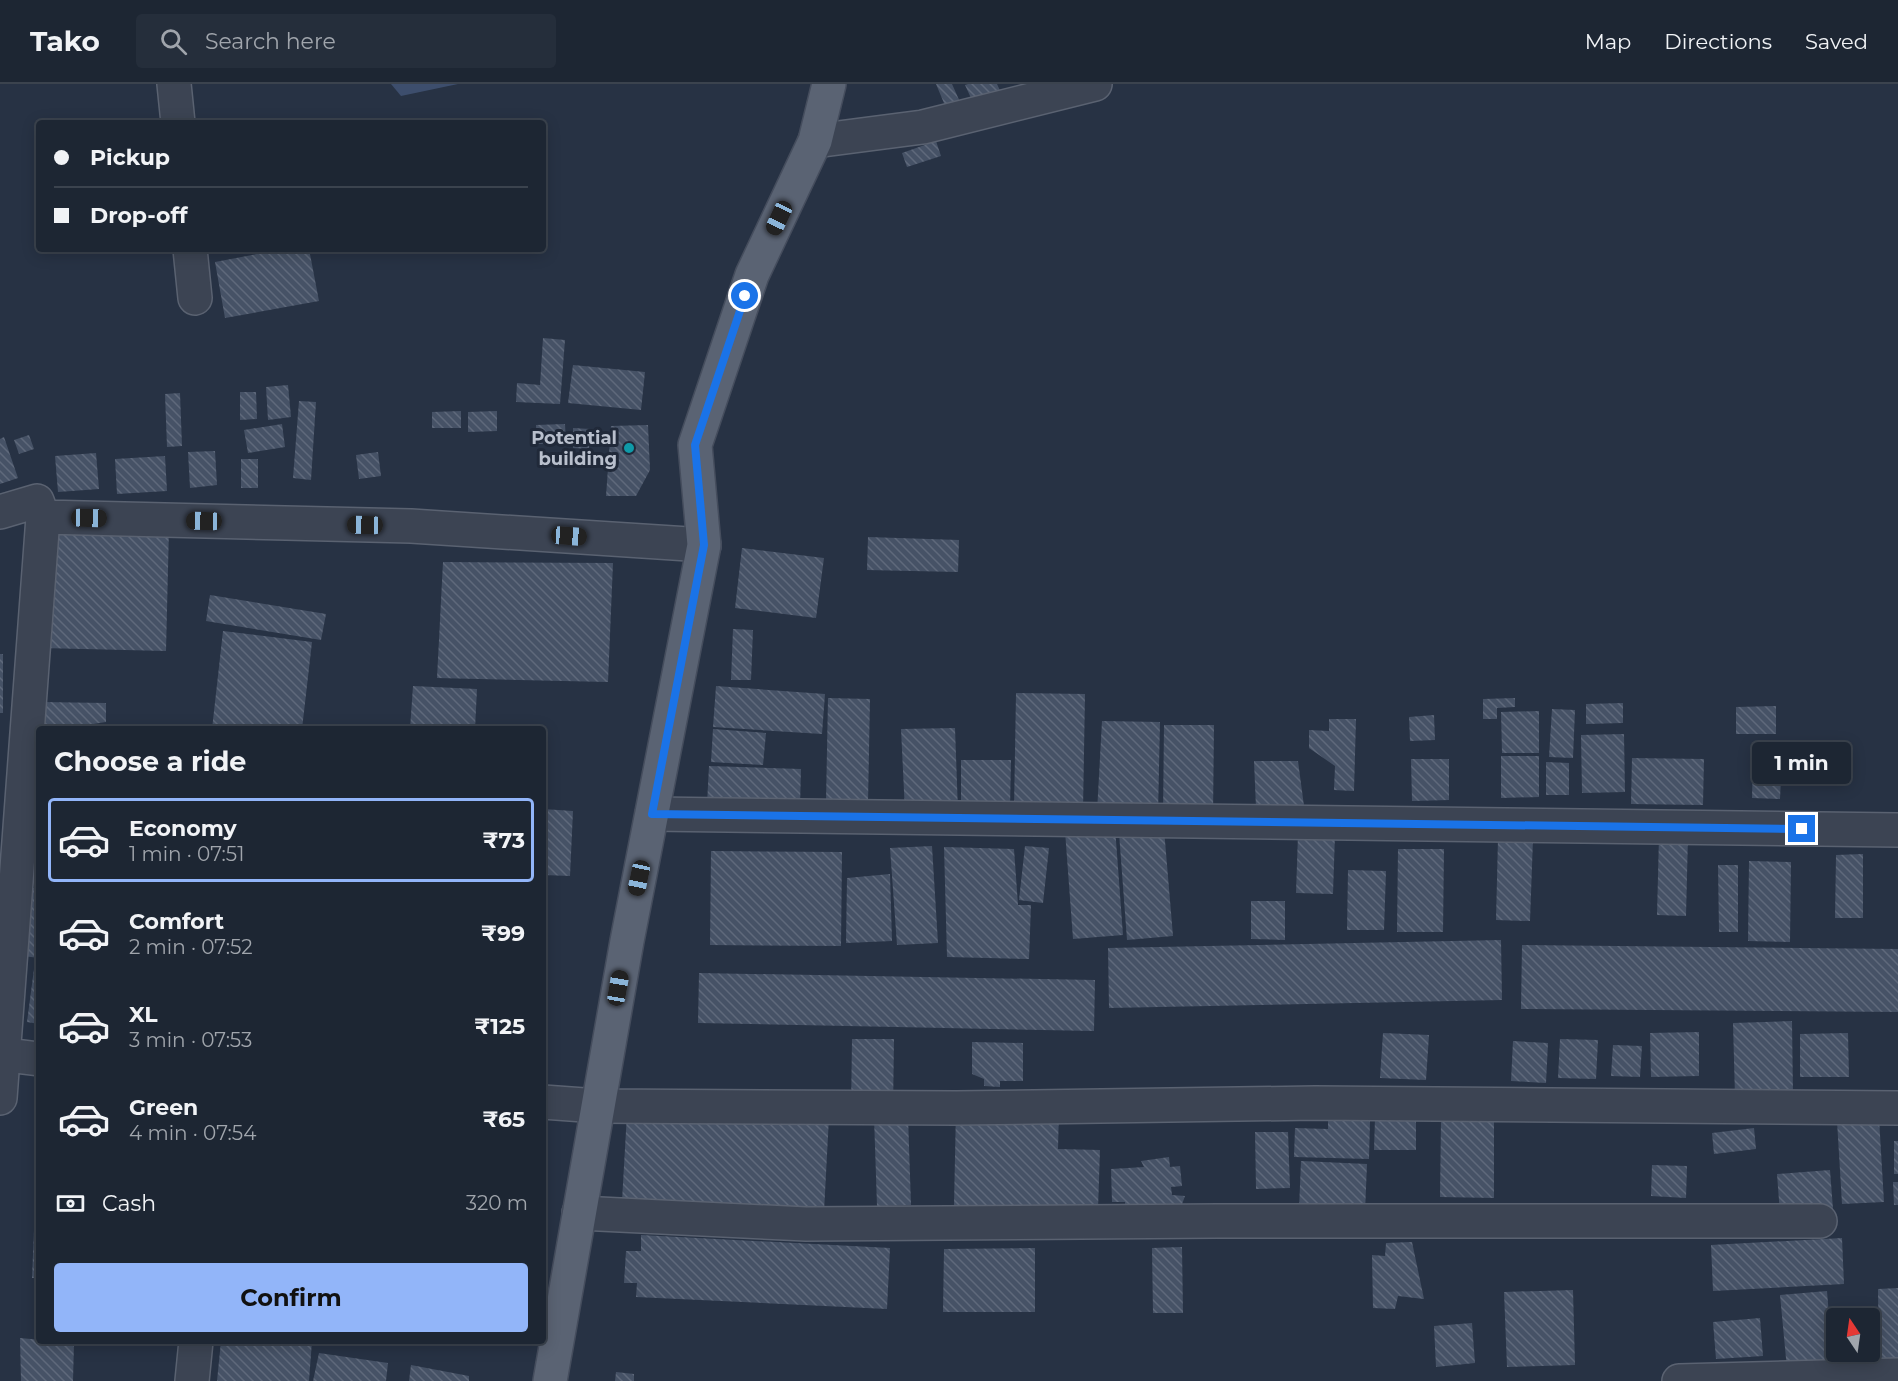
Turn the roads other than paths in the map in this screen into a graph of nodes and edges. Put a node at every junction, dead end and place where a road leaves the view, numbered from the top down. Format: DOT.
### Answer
graph roads {
  1 [pos="174,84"];
  2 [pos="829,84"];
  3 [pos="1095,84"];
  4 [pos="178,120"];
  5 [pos="815,141"];
  6 [pos="190,252"];
  7 [pos="195,298"];
  8 [pos="0,512"];
  9 [pos="43,517"];
  10 [pos="704,545"];
  11 [pos="652,814"];
  12 [pos="1898,830"];
  13 [pos="2,1054"];
  14 [pos="36,1059"];
  15 [pos="0,1098"];
  16 [pos="546,1102"];
  17 [pos="598,1106"];
  18 [pos="1898,1108"];
  19 [pos="579,1213"];
  20 [pos="1820,1221"];
  21 [pos="196,1344"];
  22 [pos="1898,1375"];
  23 [pos="192,1381"];
  24 [pos="550,1381"];
  25 [pos="1679,1381"];
  1 -- 4 [label="street"];
  2 -- 5 [label="main road"];
  3 -- 5 [label="street"];
  5 -- 10 [label="main road"];
  6 -- 7 [label="street"];
  8 -- 9 [label="street"];
  9 -- 10 [label="street"];
  9 -- 13 [label="street"];
  10 -- 11 [label="main road"];
  11 -- 12 [label="street"];
  11 -- 17 [label="main road"];
  13 -- 14 [label="street"];
  13 -- 15 [label="street"];
  16 -- 17 [label="street"];
  17 -- 18 [label="street"];
  17 -- 19 [label="main road"];
  19 -- 20 [label="street"];
  19 -- 24 [label="main road"];
  21 -- 23 [label="street"];
  22 -- 25 [label="street"];
}
